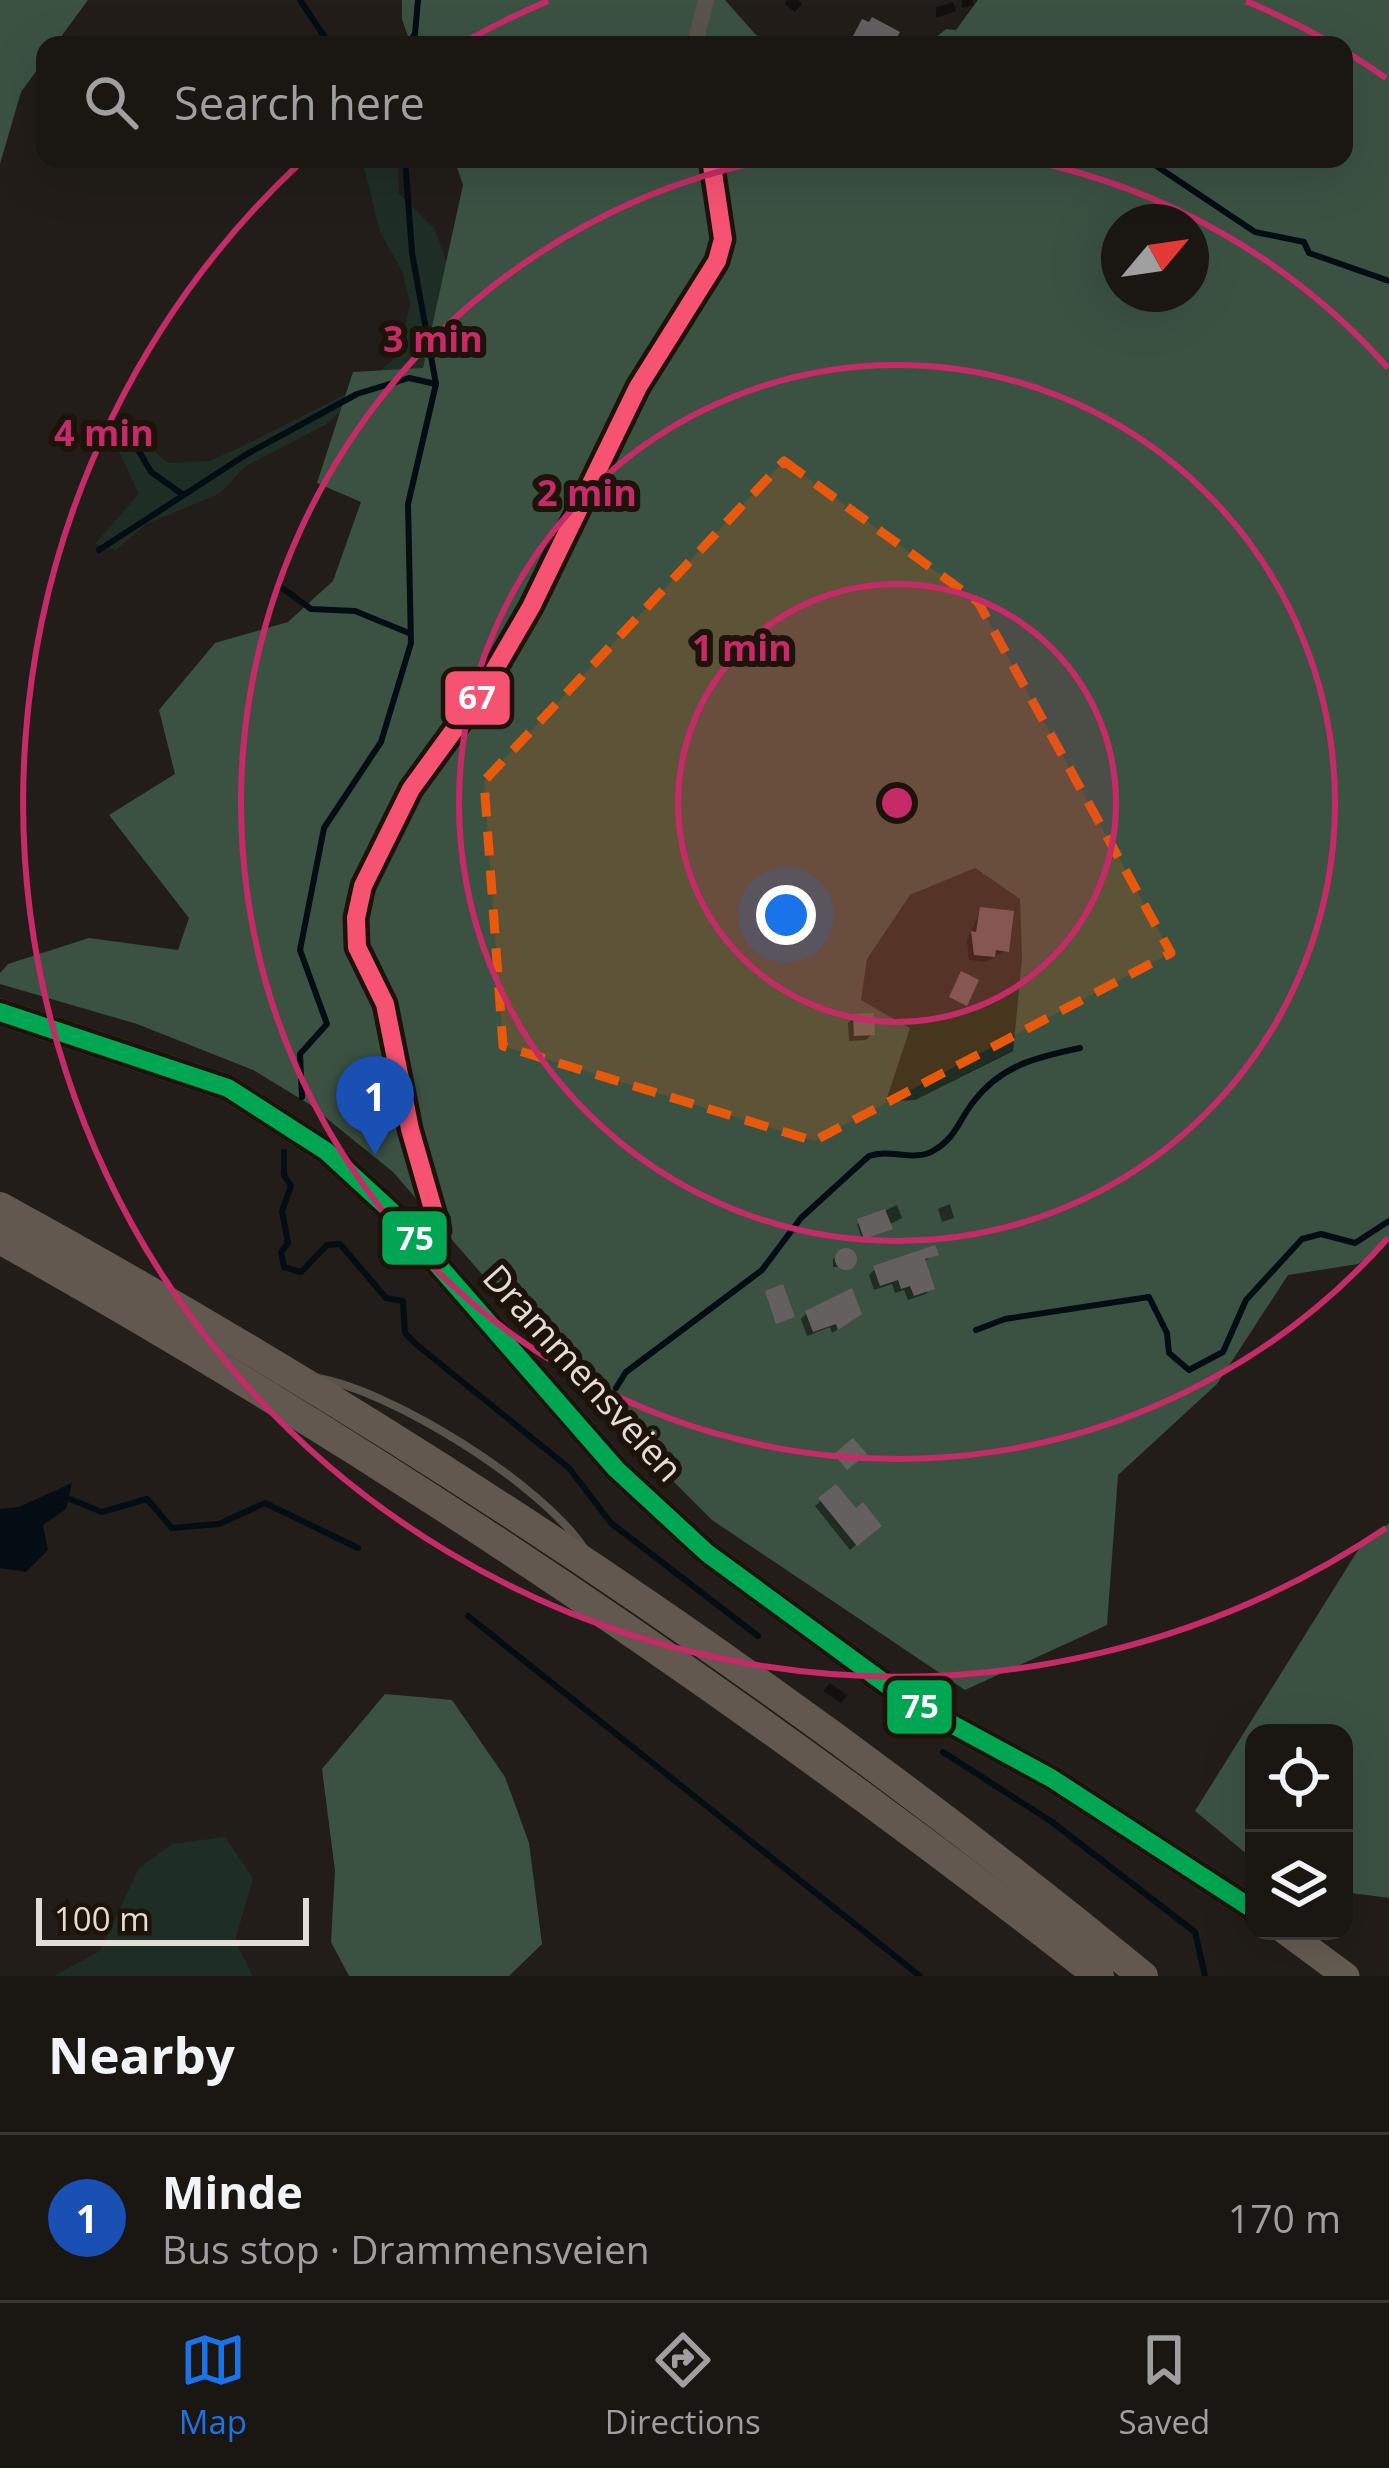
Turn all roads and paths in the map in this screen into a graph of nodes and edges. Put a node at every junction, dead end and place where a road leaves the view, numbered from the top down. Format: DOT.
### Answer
graph roads {
  1 [pos="706,0"];
  2 [pos="697,36"];
  3 [pos="712,168"];
  4 [pos="0,1012"];
  5 [pos="0,1207"];
  6 [pos="429,1236"];
  7 [pos="0,1239"];
  8 [pos="285,1374"];
  9 [pos="604,1580"];
  10 [pos="1245,1904"];
  11 [pos="1297,1940"];
  12 [pos="1099,1976"];
  13 [pos="1143,1976"];
  14 [pos="1346,1976"];
  1 -- 2 [label="street"];
  3 -- 6 [label="street"];
  4 -- 6 [label="main road, Drammensveien"];
  5 -- 8 [label="highway"];
  6 -- 10 [label="main road, Drammensveien"];
  7 -- 12 [label="highway"];
  8 -- 9 [label="highway"];
  8 -- 9 [label="lane"];
  9 -- 13 [label="highway"];
  11 -- 14 [label="main road"];
}
